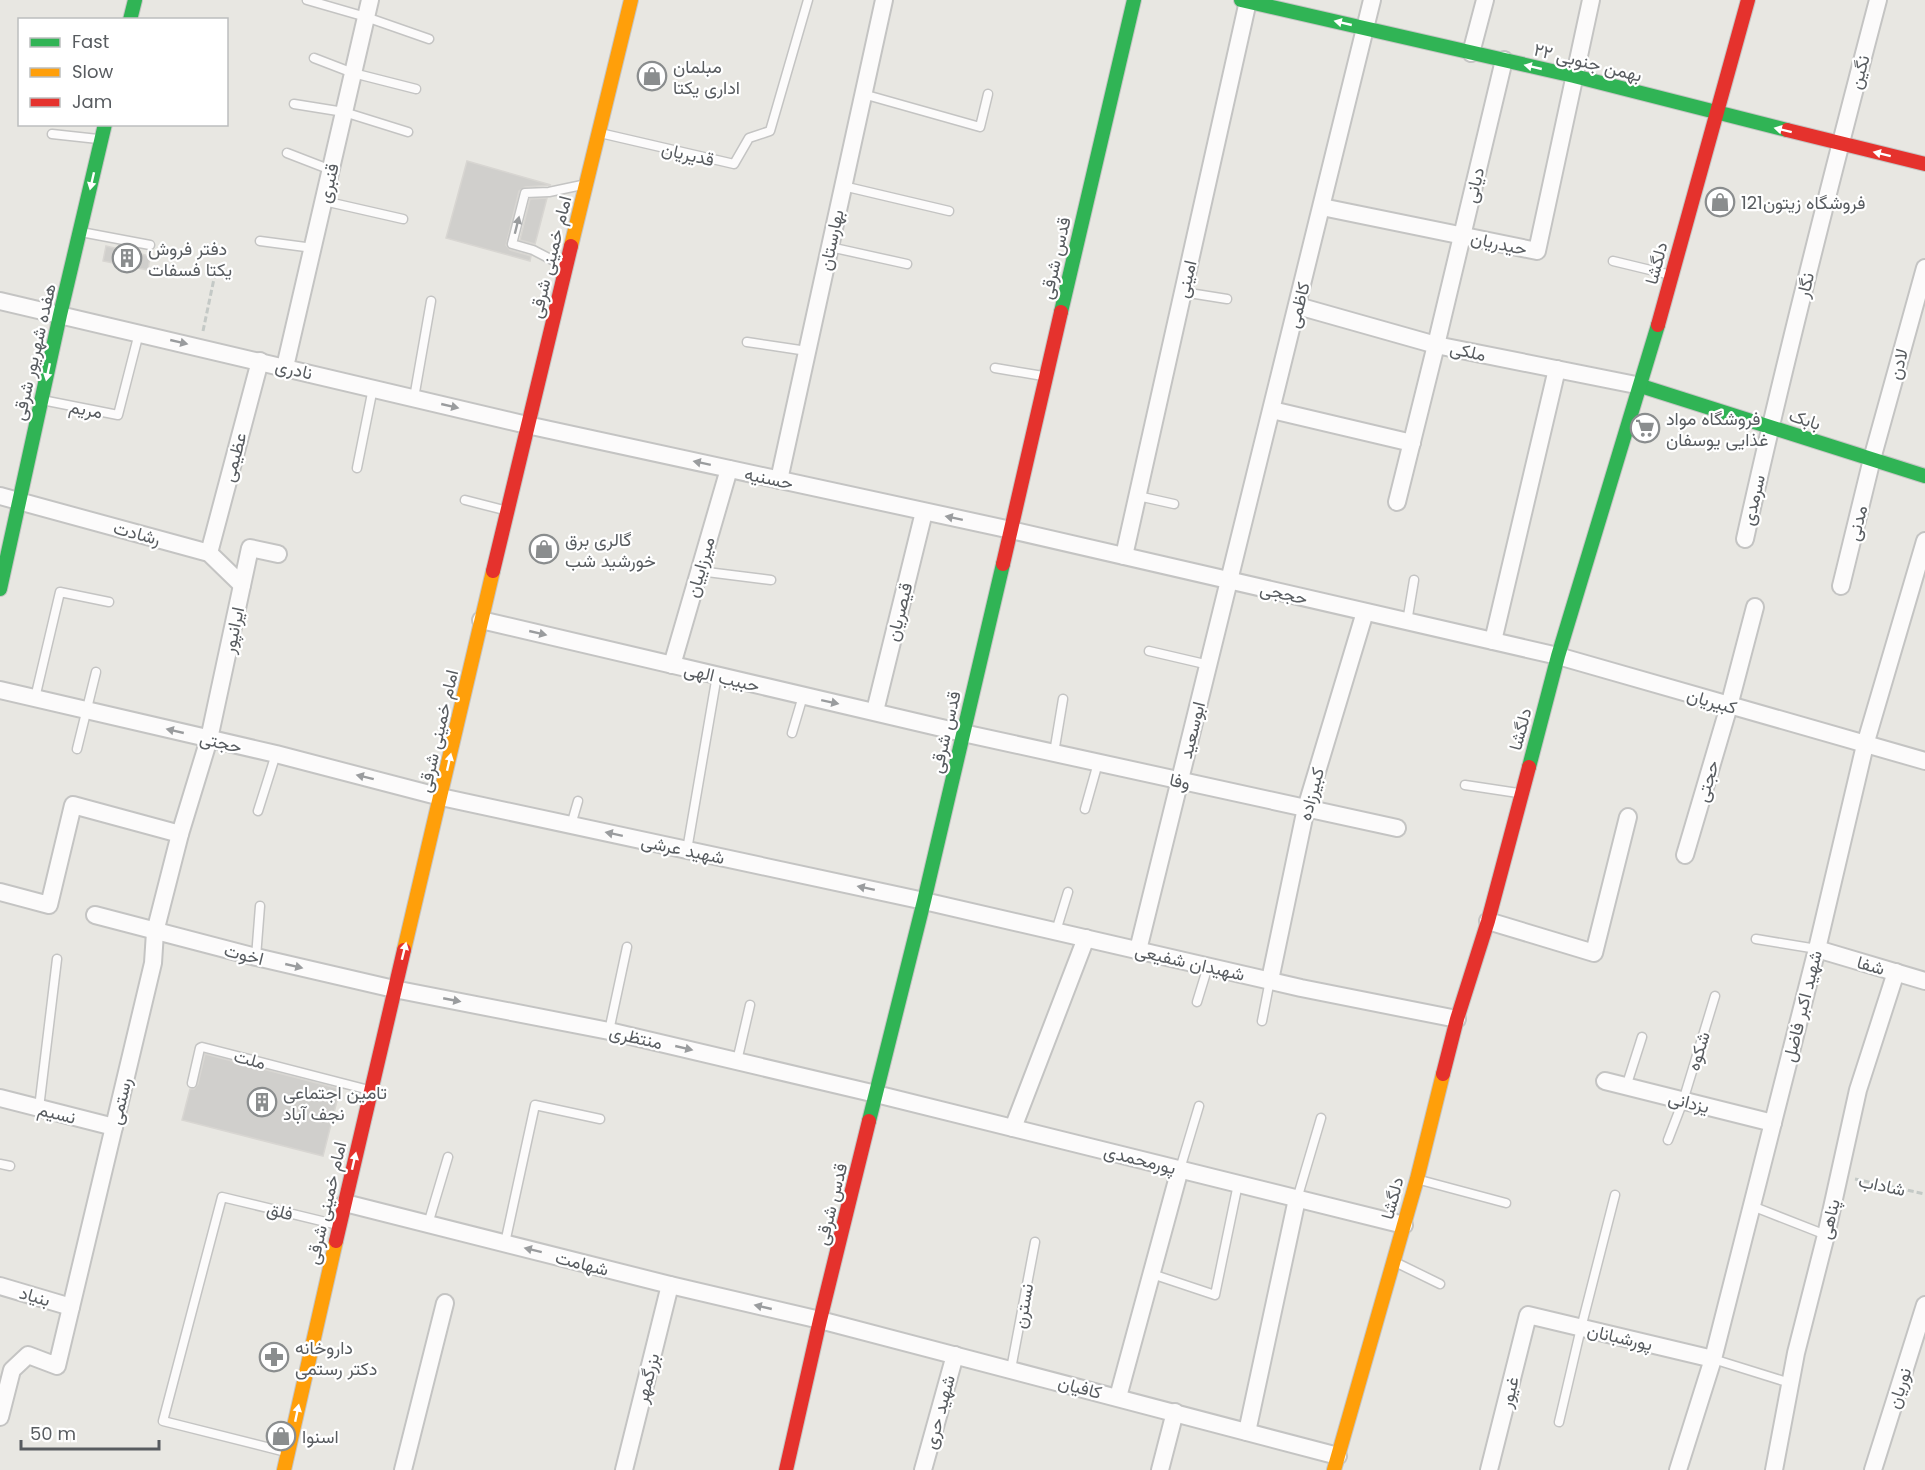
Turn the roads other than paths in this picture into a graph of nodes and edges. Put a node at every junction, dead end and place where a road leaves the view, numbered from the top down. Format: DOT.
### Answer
graph roads {
  1 [pos="135,0"];
  2 [pos="306,0"];
  3 [pos="370,0"];
  4 [pos="631,0"];
  5 [pos="808,0"];
  6 [pos="884,0"];
  7 [pos="1134,0"];
  8 [pos="1246,0"];
  9 [pos="1372,0"];
  10 [pos="1485,0"];
  11 [pos="1591,0"];
  12 [pos="1748,0"];
  13 [pos="1878,0"];
  14 [pos="366,17"];
  15 [pos="130,18"];
  16 [pos="1366,28"];
  17 [pos="429,39"];
  18 [pos="1472,53"];
  19 [pos="314,58"];
  20 [pos="1504,60"];
  21 [pos="353,73"];
  22 [pos="1574,76"];
  23 [pos="416,89"];
  24 [pos="863,94"];
  25 [pos="988,94"];
  26 [pos="294,104"];
  27 [pos="344,112"];
  28 [pos="1716,113"];
  29 [pos="105,126"];
  30 [pos="408,132"];
  31 [pos="599,133"];
  32 [pos="52,134"];
  33 [pos="102,140"];
  34 [pos="1840,143"];
  35 [pos="286,153"];
  36 [pos="1925,164"];
  37 [pos="330,170"];
  38 [pos="586,184"];
  39 [pos="843,186"];
  40 [pos="324,201"];
  41 [pos="1322,207"];
  42 [pos="949,211"];
  43 [pos="403,219"];
  44 [pos="80,232"];
  45 [pos="1461,236"];
  46 [pos="260,241"];
  47 [pos="150,245"];
  48 [pos="830,247"];
  49 [pos="313,248"];
  50 [pos="1613,261"];
  51 [pos="907,264"];
  52 [pos="567,268"];
  53 [pos="1925,268"];
  54 [pos="1671,275"];
  55 [pos="1183,292"];
  56 [pos="1227,299"];
  57 [pos="0,301"];
  58 [pos="431,301"];
  59 [pos="1298,306"];
  60 [pos="60,315"];
  61 [pos="139,333"];
  62 [pos="747,342"];
  63 [pos="1436,345"];
  64 [pos="807,351"];
  65 [pos="260,361"];
  66 [pos="285,367"];
  67 [pos="995,368"];
  68 [pos="1557,369"];
  69 [pos="1046,376"];
  70 [pos="1641,386"];
  71 [pos="373,388"];
  72 [pos="414,398"];
  73 [pos="42,400"];
  74 [pos="1272,410"];
  75 [pos="527,425"];
  76 [pos="1770,427"];
  77 [pos="1412,443"];
  78 [pos="1872,459"];
  79 [pos="357,468"];
  80 [pos="729,469"];
  81 [pos="1925,476"];
  82 [pos="779,480"];
  83 [pos="0,496"];
  84 [pos="1138,496"];
  85 [pos="465,500"];
  86 [pos="20,501"];
  87 [pos="1396,502"];
  88 [pos="1174,504"];
  89 [pos="507,511"];
  90 [pos="924,512"];
  91 [pos="1011,530"];
  92 [pos="1745,539"];
  93 [pos="1925,541"];
  94 [pos="209,553"];
  95 [pos="278,554"];
  96 [pos="1124,556"];
  97 [pos="699,571"];
  98 [pos="771,580"];
  99 [pos="1414,580"];
  100 [pos="1230,581"];
  101 [pos="243,585"];
  102 [pos="1841,586"];
  103 [pos="0,589"];
  104 [pos="109,602"];
  105 [pos="1755,608"];
  106 [pos="1365,612"];
  107 [pos="481,620"];
  108 [pos="1407,622"];
  109 [pos="1493,641"];
  110 [pos="1149,651"];
  111 [pos="1558,656"];
  112 [pos="672,665"];
  113 [pos="1209,665"];
  114 [pos="96,672"];
  115 [pos="717,675"];
  116 [pos="0,690"];
  117 [pos="803,696"];
  118 [pos="35,698"];
  119 [pos="1063,699"];
  120 [pos="1729,706"];
  121 [pos="86,710"];
  122 [pos="875,711"];
  123 [pos="792,733"];
  124 [pos="963,733"];
  125 [pos="209,739"];
  126 [pos="1865,745"];
  127 [pos="77,749"];
  128 [pos="1054,753"];
  129 [pos="276,754"];
  130 [pos="1925,761"];
  131 [pos="1098,763"];
  132 [pos="1179,781"];
  133 [pos="1465,785"];
  134 [pos="1522,794"];
  135 [pos="441,797"];
  136 [pos="578,801"];
  137 [pos="1306,808"];
  138 [pos="1085,809"];
  139 [pos="258,811"];
  140 [pos="1629,817"];
  141 [pos="571,825"];
  142 [pos="1397,828"];
  143 [pos="180,834"];
  144 [pos="687,850"];
  145 [pos="1686,855"];
  146 [pos="0,892"];
  147 [pos="1068,892"];
  148 [pos="924,901"];
  149 [pos="260,906"];
  150 [pos="95,915"];
  151 [pos="1488,921"];
  152 [pos="1056,931"];
  153 [pos="155,932"];
  154 [pos="1086,938"];
  155 [pos="1756,939"];
  156 [pos="627,947"];
  157 [pos="1817,949"];
  158 [pos="1138,950"];
  159 [pos="256,957"];
  160 [pos="57,959"];
  161 [pos="1208,966"];
  162 [pos="1896,972"];
  163 [pos="1270,980"];
  164 [pos="1925,981"];
  165 [pos="394,989"];
  166 [pos="1715,996"];
  167 [pos="1197,1002"];
  168 [pos="750,1005"];
  169 [pos="1457,1019"];
  170 [pos="1262,1021"];
  171 [pos="609,1030"];
  172 [pos="1642,1037"];
  173 [pos="737,1061"];
  174 [pos="1605,1081"];
  175 [pos="192,1083"];
  176 [pos="1626,1087"];
  177 [pos="370,1090"];
  178 [pos="876,1094"];
  179 [pos="0,1098"];
  180 [pos="1683,1101"];
  181 [pos="1199,1106"];
  182 [pos="39,1108"];
  183 [pos="1321,1118"];
  184 [pos="600,1119"];
  185 [pos="1773,1123"];
  186 [pos="114,1127"];
  187 [pos="1013,1128"];
  188 [pos="1668,1140"];
  189 [pos="448,1157"];
  190 [pos="0,1164"];
  191 [pos="10,1166"];
  192 [pos="1180,1169"];
  193 [pos="1417,1179"];
  194 [pos="1238,1184"];
  195 [pos="1615,1195"];
  196 [pos="1297,1199"];
  197 [pos="345,1203"];
  198 [pos="1506,1203"];
  199 [pos="1752,1206"];
  200 [pos="428,1224"];
  201 [pos="339,1225"];
  202 [pos="1404,1225"];
  203 [pos="1826,1235"];
  204 [pos="1035,1242"];
  205 [pos="506,1243"];
  206 [pos="1394,1261"];
  207 [pos="1152,1274"];
  208 [pos="1440,1284"];
  209 [pos="670,1285"];
  210 [pos="0,1286"];
  211 [pos="445,1304"];
  212 [pos="1925,1305"];
  213 [pos="71,1307"];
  214 [pos="1528,1315"];
  215 [pos="820,1320"];
  216 [pos="1581,1328"];
  217 [pos="955,1355"];
  218 [pos="1713,1359"];
  219 [pos="1011,1369"];
  220 [pos="1790,1383"];
  221 [pos="1118,1397"];
  222 [pos="1175,1412"];
  223 [pos="0,1417"];
  224 [pos="1559,1422"];
  225 [pos="1247,1432"];
  226 [pos="288,1453"];
  227 [pos="1336,1463"];
  228 [pos="284,1470"];
  229 [pos="403,1470"];
  230 [pos="624,1470"];
  231 [pos="786,1470"];
  232 [pos="923,1470"];
  233 [pos="1160,1470"];
  234 [pos="1490,1470"];
  235 [pos="1678,1470"];
  236 [pos="1774,1470"];
  237 [pos="1873,1470"];
  1 -- 15 [label="street"];
  2 -- 14 [label="lane"];
  3 -- 14 [label="street, قنبری"];
  4 -- 31 [label="street, امام خمینی شرقی"];
  5 -- 31 [label="lane, قدیریان"];
  6 -- 24 [label="street, بهارستان"];
  7 -- 69 [label="street, قدس شرقی"];
  16 -- 8 [label="street, ۲۲ بهمن جنوبی, one-way"];
  8 -- 55 [label="street, امینی"];
  9 -- 16 [label="street, کاظمی"];
  10 -- 18 [label="street"];
  11 -- 22 [label="street"];
  12 -- 28 [label="street, دلگشا"];
  13 -- 34 [label="street, نگین"];
  14 -- 17 [label="lane"];
  14 -- 21 [label="street, قنبری"];
  16 -- 18 [label="street, ۲۲ بهمن جنوبی"];
  16 -- 41 [label="street, کاظمی"];
  18 -- 20 [label="street, ۲۲ بهمن جنوبی"];
  19 -- 21 [label="lane"];
  22 -- 20 [label="street, ۲۲ بهمن جنوبی, one-way"];
  20 -- 45 [label="street, دیانی"];
  21 -- 23 [label="lane"];
  21 -- 27 [label="street, قنبری"];
  22 -- 28 [label="street, ۲۲ بهمن جنوبی"];
  22 -- 45 [label="street, حیدریان"];
  24 -- 25 [label="lane"];
  24 -- 39 [label="street, بهارستان"];
  26 -- 27 [label="lane"];
  27 -- 30 [label="lane"];
  27 -- 37 [label="street, قنبری"];
  34 -- 28 [label="street, ۲۲ بهمن جنوبی, one-way"];
  28 -- 54 [label="street, دلگشا"];
  29 -- 33 [label="street, هفده شهریور شرقی"];
  31 -- 38 [label="street, امام خمینی شرقی"];
  32 -- 33 [label="lane"];
  33 -- 44 [label="street, هفده شهریور شرقی, one-way"];
  36 -- 34 [label="street, ۲۲ بهمن جنوبی, one-way"];
  34 -- 76 [label="street, نگار"];
  35 -- 37 [label="lane"];
  37 -- 40 [label="street, قنبری"];
  38 -- 52 [label="street, امام خمینی شرقی"];
  52 -- 38 [label="lane, one-way"];
  39 -- 42 [label="lane"];
  39 -- 48 [label="street, بهارستان"];
  40 -- 43 [label="lane"];
  40 -- 49 [label="street, قنبری"];
  41 -- 45 [label="street, حیدریان"];
  41 -- 59 [label="street, کاظمی"];
  44 -- 47 [label="lane"];
  44 -- 60 [label="street, هفده شهریور شرقی"];
  45 -- 63 [label="street, دیانی"];
  46 -- 49 [label="lane"];
  48 -- 51 [label="lane"];
  48 -- 64 [label="street, بهارستان"];
  49 -- 66 [label="street, قنبری"];
  50 -- 54 [label="lane"];
  52 -- 75 [label="street, امام خمینی شرقی"];
  53 -- 78 [label="street, لادن"];
  54 -- 70 [label="street, دلگشا"];
  55 -- 56 [label="lane"];
  55 -- 84 [label="street, امینی"];
  57 -- 60 [label="street, نادری"];
  58 -- 72 [label="lane"];
  59 -- 63 [label="street, ملکی"];
  59 -- 74 [label="street, کاظمی"];
  60 -- 61 [label="street, نادری"];
  60 -- 73 [label="street, هفده شهریور شرقی, one-way"];
  61 -- 65 [label="street, نادری, one-way"];
  61 -- 73 [label="lane, مریم"];
  62 -- 64 [label="lane"];
  63 -- 68 [label="street, ملکی"];
  63 -- 77 [label="street, دیانی"];
  64 -- 82 [label="street, بهارستان"];
  65 -- 66 [label="street, نادری"];
  65 -- 94 [label="street, عظیمی"];
  66 -- 71 [label="street, نادری"];
  67 -- 69 [label="lane"];
  68 -- 70 [label="street, ملکی"];
  68 -- 109 [label="street"];
  69 -- 91 [label="street, قدس شرقی"];
  70 -- 76 [label="street, بابک"];
  70 -- 111 [label="street, دلگشا"];
  71 -- 72 [label="street, نادری"];
  71 -- 79 [label="lane"];
  72 -- 75 [label="street, نادری, one-way"];
  73 -- 86 [label="street, هفده شهریور شرقی"];
  74 -- 77 [label="street"];
  74 -- 100 [label="street, کاظمی"];
  80 -- 75 [label="street, حسنیه, one-way"];
  75 -- 89 [label="street, امام خمینی شرقی"];
  76 -- 78 [label="street, بابک"];
  76 -- 92 [label="street, سرمدی"];
  77 -- 87 [label="street, دیانی"];
  78 -- 81 [label="street, بابک"];
  78 -- 102 [label="street, مدنی"];
  80 -- 82 [label="street, حسنیه"];
  80 -- 97 [label="street, میرزاییان"];
  82 -- 90 [label="street, حسنیه"];
  83 -- 86 [label="street, رشادت"];
  84 -- 88 [label="lane"];
  84 -- 96 [label="street, امینی"];
  85 -- 89 [label="lane"];
  86 -- 94 [label="street, رشادت"];
  86 -- 103 [label="street, هفده شهریور شرقی"];
  89 -- 107 [label="street, امام خمینی شرقی"];
  91 -- 90 [label="street, حسنیه, one-way"];
  90 -- 122 [label="street, قیصریان"];
  91 -- 96 [label="street, حججی"];
  91 -- 124 [label="street, قدس شرقی"];
  93 -- 126 [label="street, شهید اکبر فاضل"];
  94 -- 101 [label="street, رشادت"];
  95 -- 101 [label="street, ایرانپور"];
  96 -- 100 [label="street, حججی"];
  97 -- 98 [label="lane"];
  97 -- 112 [label="street, میرزاییان"];
  99 -- 108 [label="lane"];
  100 -- 106 [label="street, حججی"];
  100 -- 113 [label="street, ابوسعید"];
  101 -- 125 [label="street, ایرانپور"];
  104 -- 118 [label="lane"];
  105 -- 120 [label="street, حجتی"];
  106 -- 108 [label="street, حججی"];
  106 -- 137 [label="street, کبیرزاده"];
  107 -- 112 [label="street, حبیب الهی, one-way"];
  135 -- 107 [label="street, امام خمینی شرقی, one-way"];
  108 -- 109 [label="street, حججی"];
  109 -- 111 [label="street, حججی"];
  110 -- 113 [label="lane"];
  111 -- 120 [label="street, کبیریان"];
  111 -- 134 [label="street, دلگشا"];
  112 -- 115 [label="street, حبیب الهی"];
  113 -- 132 [label="street, ابوسعید"];
  114 -- 121 [label="lane"];
  115 -- 117 [label="street, حبیب الهی"];
  115 -- 144 [label="lane"];
  116 -- 118 [label="street, حجتی"];
  117 -- 122 [label="street, حبیب الهی, one-way"];
  117 -- 123 [label="lane"];
  118 -- 121 [label="street, حجتی"];
  119 -- 128 [label="lane"];
  120 -- 126 [label="street, کبیریان"];
  120 -- 145 [label="street, حجتی"];
  125 -- 121 [label="street, حجتی, one-way"];
  121 -- 127 [label="lane"];
  122 -- 124 [label="street, حبیب الهی"];
  124 -- 128 [label="street, وفا"];
  124 -- 148 [label="street, قدس شرقی"];
  125 -- 129 [label="street, حجتی"];
  125 -- 143 [label="street, رستمی"];
  126 -- 130 [label="street, کبیریان"];
  126 -- 157 [label="street, شهید اکبر فاضل"];
  128 -- 131 [label="street, وفا"];
  135 -- 129 [label="street, حجتی, one-way"];
  129 -- 139 [label="lane"];
  131 -- 132 [label="street, وفا"];
  131 -- 138 [label="lane"];
  132 -- 137 [label="street, وفا"];
  132 -- 158 [label="street, ابوسعید"];
  133 -- 134 [label="lane"];
  134 -- 151 [label="street, دلگشا"];
  135 -- 141 [label="street, شهید عرشی"];
  165 -- 135 [label="street, امام خمینی شرقی, one-way"];
  136 -- 141 [label="lane"];
  137 -- 142 [label="street, وفا"];
  137 -- 163 [label="street, کبیرزاده"];
  140 -- 151 [label="street"];
  144 -- 141 [label="street, شهید عرشی, one-way"];
  143 -- 146 [label="street"];
  143 -- 153 [label="street, رستمی"];
  148 -- 144 [label="street, شهید عرشی, one-way"];
  147 -- 152 [label="lane"];
  148 -- 152 [label="street, شهیدان شفیعی"];
  148 -- 178 [label="street, قدس شرقی"];
  149 -- 159 [label="lane"];
  150 -- 153 [label="street, اخوت"];
  151 -- 169 [label="street, دلگشا"];
  152 -- 154 [label="street, شهیدان شفیعی"];
  153 -- 159 [label="street, اخوت"];
  153 -- 186 [label="street, رستمی"];
  154 -- 158 [label="street, شهیدان شفیعی"];
  154 -- 187 [label="street"];
  155 -- 157 [label="lane"];
  156 -- 171 [label="lane"];
  157 -- 162 [label="street, شفا"];
  157 -- 185 [label="street, شهید اکبر فاضل"];
  158 -- 161 [label="street, شهیدان شفیعی"];
  159 -- 165 [label="street, اخوت, one-way"];
  160 -- 182 [label="lane"];
  161 -- 163 [label="street, شهیدان شفیعی"];
  161 -- 167 [label="lane"];
  162 -- 164 [label="street, شفا"];
  162 -- 203 [label="street, پناهی"];
  163 -- 169 [label="street, شهیدان شفیعی"];
  163 -- 170 [label="lane"];
  165 -- 171 [label="street, منتظری, one-way"];
  165 -- 177 [label="street, امام خمینی شرقی"];
  166 -- 180 [label="lane, شکوه"];
  168 -- 173 [label="lane"];
  169 -- 193 [label="street, دلگشا"];
  171 -- 173 [label="street, منتظری, one-way"];
  172 -- 176 [label="lane"];
  173 -- 178 [label="street, منتظری"];
  174 -- 176 [label="street, یزدانی"];
  175 -- 177 [label="lane, ملت"];
  176 -- 180 [label="street, یزدانی"];
  197 -- 177 [label="street, امام خمینی شرقی, one-way"];
  178 -- 187 [label="street, پورمحمدی"];
  178 -- 215 [label="street, قدس شرقی"];
  179 -- 182 [label="street, نسیم"];
  180 -- 185 [label="street, یزدانی"];
  180 -- 188 [label="lane, شکوه"];
  181 -- 192 [label="lane"];
  182 -- 186 [label="street, نسیم"];
  183 -- 196 [label="lane"];
  184 -- 205 [label="lane"];
  185 -- 199 [label="street, شهید اکبر فاضل"];
  186 -- 213 [label="street, رستمی"];
  187 -- 192 [label="street, پورمحمدی"];
  189 -- 200 [label="lane"];
  190 -- 191 [label="lane"];
  192 -- 194 [label="street, پورمحمدی"];
  192 -- 207 [label="street"];
  193 -- 198 [label="lane"];
  193 -- 202 [label="street, دلگشا"];
  194 -- 196 [label="street, پورمحمدی"];
  194 -- 207 [label="lane"];
  195 -- 216 [label="lane"];
  196 -- 202 [label="street, پورمحمدی"];
  196 -- 225 [label="street"];
  197 -- 200 [label="street, شهامت"];
  197 -- 201 [label="street, امام خمینی شرقی"];
  199 -- 203 [label="lane"];
  199 -- 218 [label="street, شهید اکبر فاضل"];
  200 -- 205 [label="street, شهامت"];
  226 -- 201 [label="street, امام خمینی شرقی, one-way"];
  201 -- 226 [label="lane, فلق"];
  202 -- 206 [label="street, دلگشا"];
  203 -- 220 [label="street, پناهی"];
  204 -- 219 [label="lane, نسترن"];
  209 -- 205 [label="street, شهامت, one-way"];
  206 -- 208 [label="lane"];
  206 -- 227 [label="street, دلگشا"];
  207 -- 221 [label="street"];
  215 -- 209 [label="street, شهامت, one-way"];
  209 -- 230 [label="street, بزرگمهر"];
  210 -- 213 [label="street, بنیاد"];
  211 -- 229 [label="street"];
  212 -- 237 [label="street, نوریان"];
  213 -- 223 [label="street, رستمی"];
  214 -- 216 [label="street, پورشبانان"];
  214 -- 234 [label="street, غیور"];
  215 -- 217 [label="street, کافیان"];
  215 -- 231 [label="street, قدس شرقی"];
  216 -- 218 [label="street, پورشبانان"];
  216 -- 224 [label="lane"];
  217 -- 219 [label="street, کافیان"];
  217 -- 232 [label="street, شهید حری"];
  218 -- 220 [label="lane"];
  218 -- 235 [label="street, شهید اکبر فاضل"];
  219 -- 221 [label="street, کافیان"];
  220 -- 236 [label="street, پناهی"];
  221 -- 222 [label="street, کافیان"];
  222 -- 225 [label="street, کافیان"];
  222 -- 233 [label="street"];
  225 -- 227 [label="street, کافیان"];
  226 -- 228 [label="street, امام خمینی شرقی"];
}
